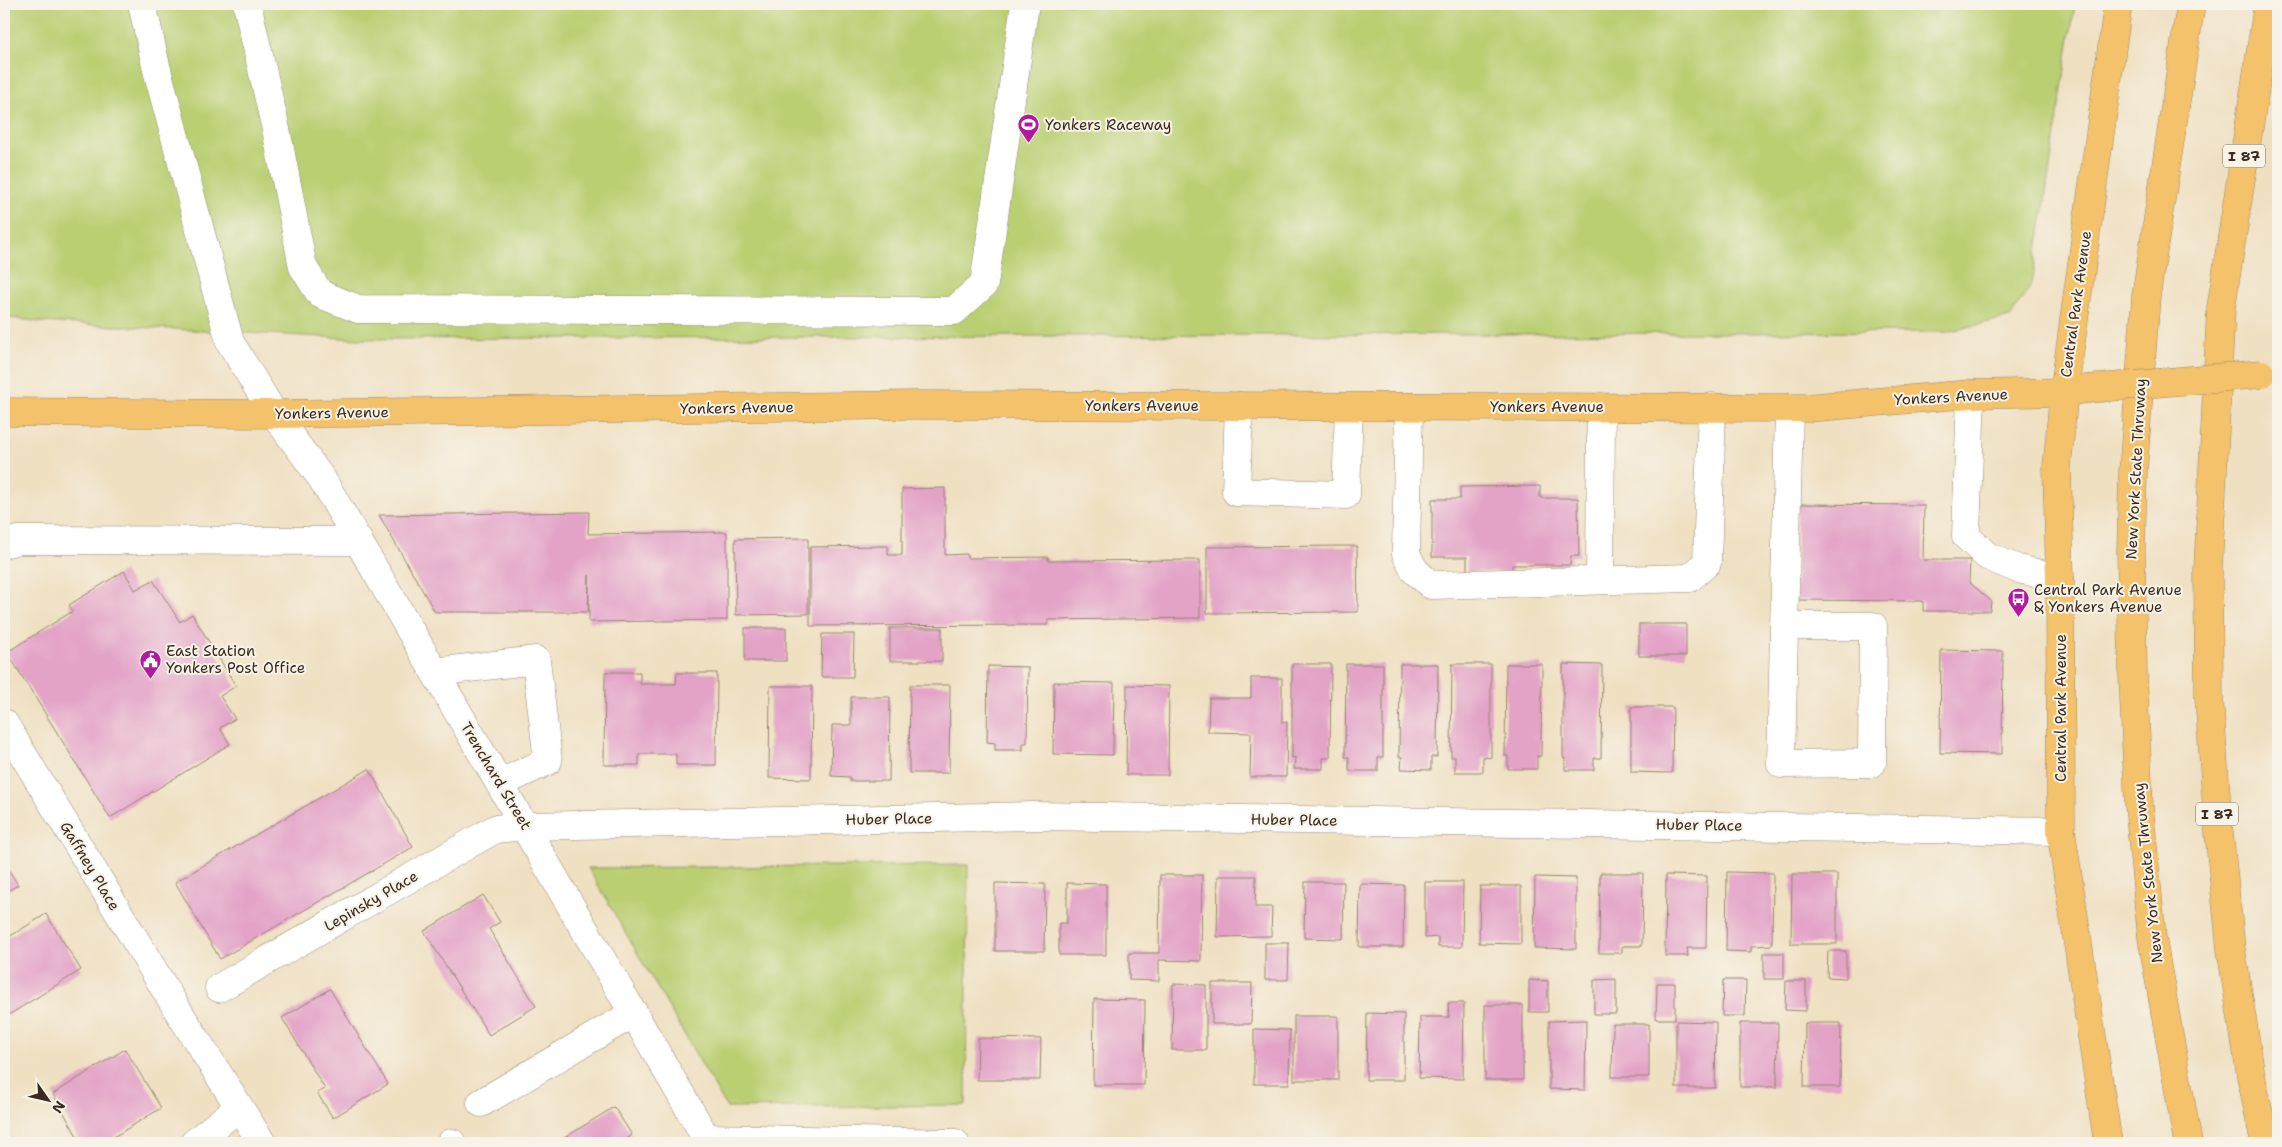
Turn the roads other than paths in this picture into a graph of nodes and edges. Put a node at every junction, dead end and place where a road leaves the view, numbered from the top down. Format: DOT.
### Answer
graph roads {
  1 [pos="142,4"];
  2 [pos="247,4"];
  3 [pos="1025,4"];
  4 [pos="2118,4"];
  5 [pos="2191,4"];
  6 [pos="2268,4"];
  7 [pos="2270,374"];
  8 [pos="2075,391"];
  9 [pos="1971,394"];
  10 [pos="1239,406"];
  11 [pos="1349,406"];
  12 [pos="1409,407"];
  13 [pos="1601,407"];
  14 [pos="1712,408"];
  15 [pos="1789,408"];
  16 [pos="4,412"];
  17 [pos="274,414"];
  18 [pos="359,541"];
  19 [pos="4,544"];
  20 [pos="2060,578"];
  21 [pos="1600,580"];
  22 [pos="1784,626"];
  23 [pos="435,672"];
  24 [pos="4,723"];
  25 [pos="10,749"];
  26 [pos="501,783"];
  27 [pos="526,826"];
  28 [pos="2061,830"];
  29 [pos="219,988"];
  30 [pos="634,1012"];
  31 [pos="481,1103"];
  32 [pos="238,1108"];
  33 [pos="708,1141"];
  34 [pos="194,1143"];
  35 [pos="262,1143"];
  36 [pos="956,1143"];
  37 [pos="2108,1143"];
  38 [pos="2188,1143"];
  39 [pos="2265,1143"];
  1 -- 17 [label="street, Trenchard Street"];
  2 -- 3 [label="street"];
  4 -- 8 [label="main road, Central Park Avenue"];
  5 -- 38 [label="main road, New York State Thruway"];
  6 -- 39 [label="main road, I 87"];
  7 -- 8 [label="main road, Yonkers Avenue, bridge"];
  8 -- 9 [label="main road, Yonkers Avenue"];
  8 -- 20 [label="main road, Central Park Avenue"];
  9 -- 15 [label="main road, Yonkers Avenue"];
  9 -- 20 [label="street"];
  10 -- 11 [label="main road, Yonkers Avenue"];
  10 -- 11 [label="street"];
  10 -- 17 [label="main road, Yonkers Avenue"];
  11 -- 12 [label="main road, Yonkers Avenue"];
  12 -- 13 [label="main road, Yonkers Avenue"];
  12 -- 21 [label="street"];
  13 -- 14 [label="main road, Yonkers Avenue"];
  13 -- 21 [label="street"];
  14 -- 15 [label="main road, Yonkers Avenue"];
  14 -- 21 [label="street"];
  15 -- 22 [label="street"];
  16 -- 17 [label="main road, Yonkers Avenue"];
  17 -- 18 [label="street, Trenchard Street"];
  18 -- 19 [label="street"];
  18 -- 23 [label="street, Trenchard Street"];
  20 -- 28 [label="main road, Central Park Avenue"];
  22 -- 22 [label="street"];
  23 -- 26 [label="street, Trenchard Street"];
  23 -- 26 [label="street"];
  24 -- 25 [label="street, Gaffney Place"];
  25 -- 32 [label="street, Gaffney Place"];
  26 -- 27 [label="street, Trenchard Street"];
  27 -- 28 [label="street, Huber Place"];
  27 -- 29 [label="street, Lepinsky Place"];
  27 -- 30 [label="street, Trenchard Street"];
  28 -- 37 [label="main road, Central Park Avenue"];
  30 -- 31 [label="street"];
  30 -- 33 [label="street, Trenchard Street"];
  32 -- 34 [label="street"];
  32 -- 35 [label="street"];
  33 -- 36 [label="street"];
}
